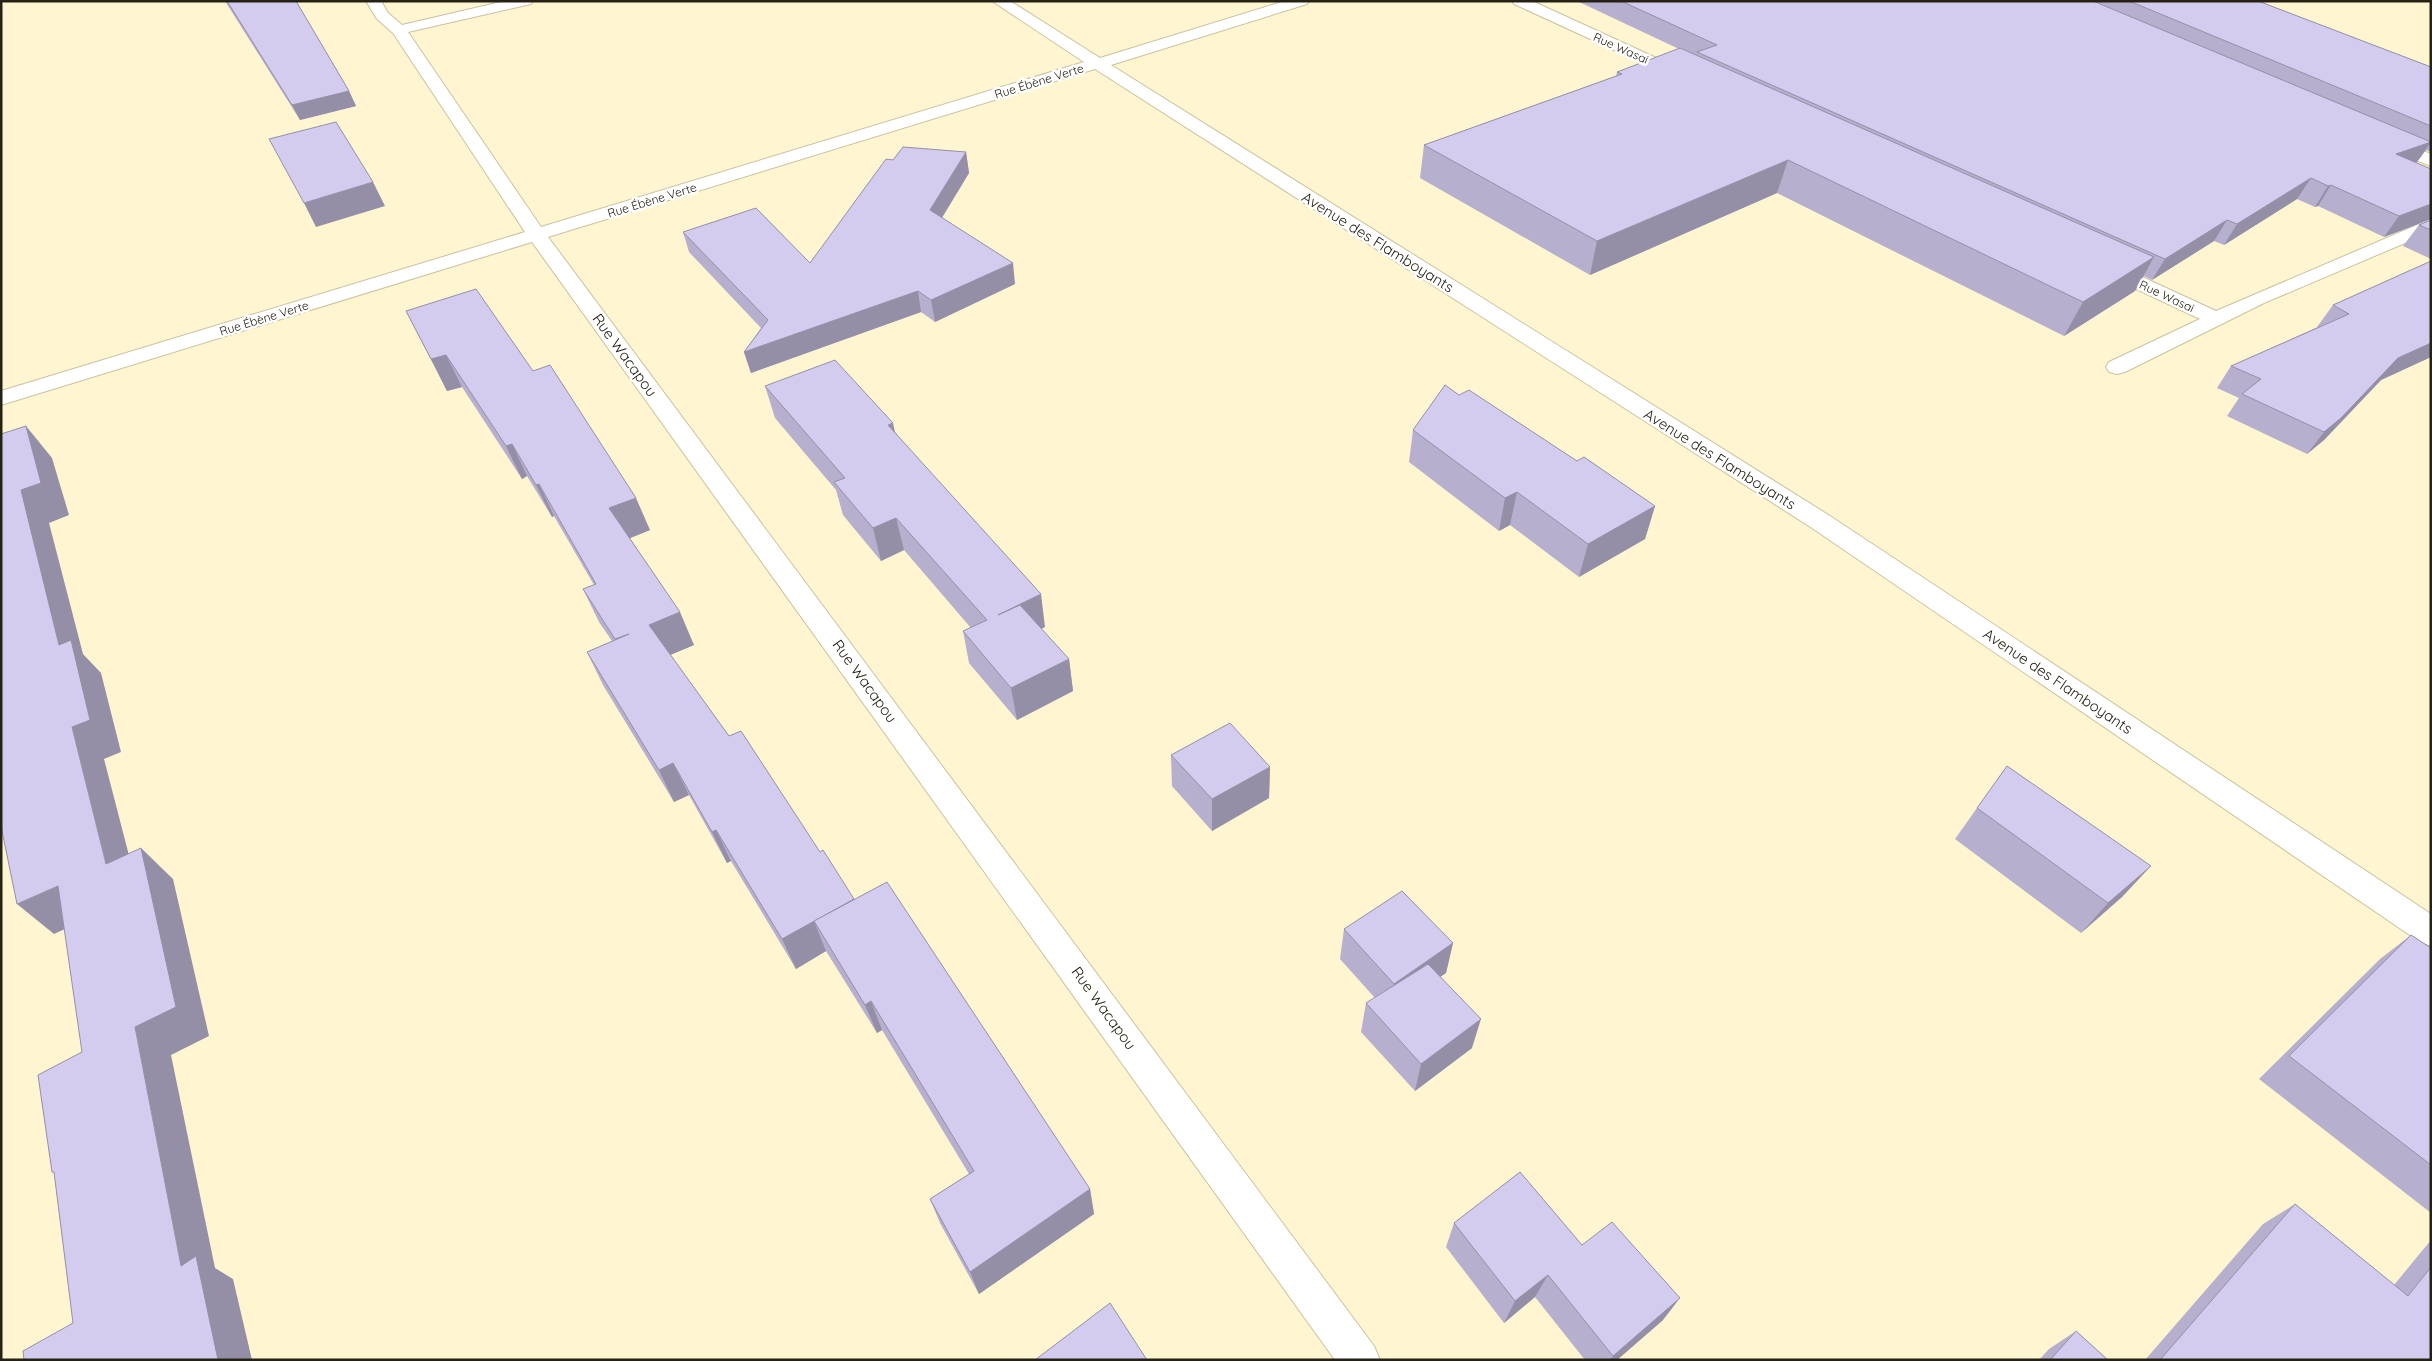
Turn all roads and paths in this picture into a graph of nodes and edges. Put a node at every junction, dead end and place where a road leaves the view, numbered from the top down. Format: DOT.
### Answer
graph roads {
  1 [pos="373,1"];
  2 [pos="526,1"];
  3 [pos="999,1"];
  4 [pos="1302,1"];
  5 [pos="1519,1"];
  6 [pos="398,30"];
  7 [pos="1097,64"];
  8 [pos="1699,83"];
  9 [pos="2367,133"];
  10 [pos="2431,160"];
  11 [pos="2431,225"];
  12 [pos="536,234"];
  13 [pos="2085,258"];
  14 [pos="2215,318"];
  15 [pos="2117,367"];
  16 [pos="1,398"];
  17 [pos="2431,932"];
  18 [pos="1360,1360"];
  1 -- 6 [label="street, Rue Wacapou"];
  2 -- 6 [label="street"];
  3 -- 7 [label="street, Avenue des Flamboyants"];
  4 -- 7 [label="street, Rue Ébène Verte"];
  5 -- 8 [label="street, Rue Wasai"];
  6 -- 12 [label="street, Rue Wacapou"];
  7 -- 12 [label="street, Rue Ébène Verte"];
  7 -- 17 [label="street, Avenue des Flamboyants"];
  9 -- 10 [label="street"];
  11 -- 14 [label="street, Rue Wasai"];
  12 -- 16 [label="street, Rue Ébène Verte"];
  12 -- 18 [label="street, Rue Wacapou"];
  13 -- 14 [label="street, Rue Wasai"];
  14 -- 15 [label="street, Rue Wasai"];
}
